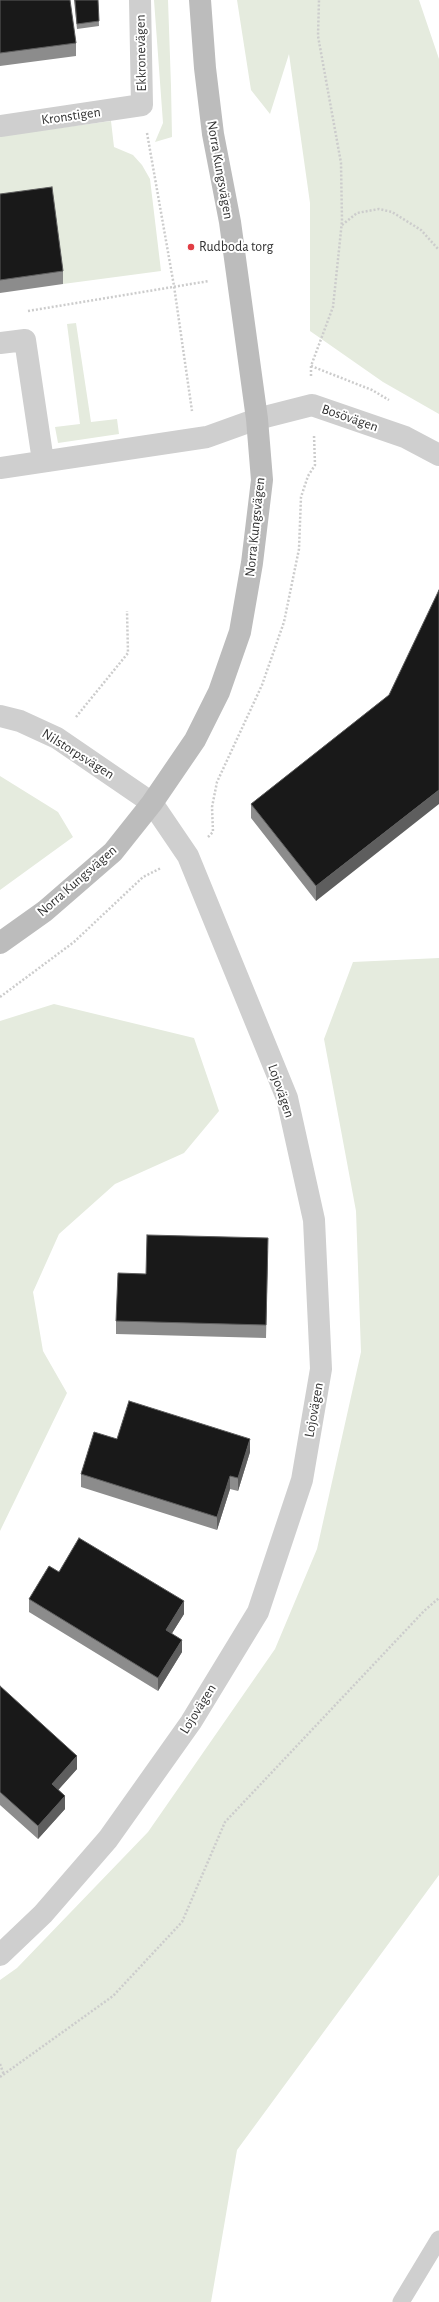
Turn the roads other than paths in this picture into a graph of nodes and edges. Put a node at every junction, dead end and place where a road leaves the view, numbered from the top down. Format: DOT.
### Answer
graph roads {
  1 [pos="140,0"];
  2 [pos="200,0"];
  3 [pos="142,105"];
  4 [pos="0,126"];
  5 [pos="0,343"];
  6 [pos="257,419"];
  7 [pos="439,455"];
  8 [pos="43,461"];
  9 [pos="0,468"];
  10 [pos="0,716"];
  11 [pos="152,803"];
  12 [pos="0,943"];
  13 [pos="0,1955"];
  14 [pos="439,2239"];
  15 [pos="401,2302"];
  1 -- 3 [label="street, Ekkronevägen"];
  2 -- 6 [label="main road, Norra Kungsvägen"];
  3 -- 4 [label="street, Kronstigen"];
  5 -- 8 [label="street"];
  6 -- 7 [label="street, Bosövägen"];
  6 -- 8 [label="street"];
  6 -- 11 [label="main road, Norra Kungsvägen"];
  8 -- 9 [label="street"];
  10 -- 11 [label="street, Nilstorpsvägen"];
  11 -- 12 [label="main road, Norra Kungsvägen"];
  11 -- 13 [label="street, Lojovägen"];
  14 -- 15 [label="lane"];
}
